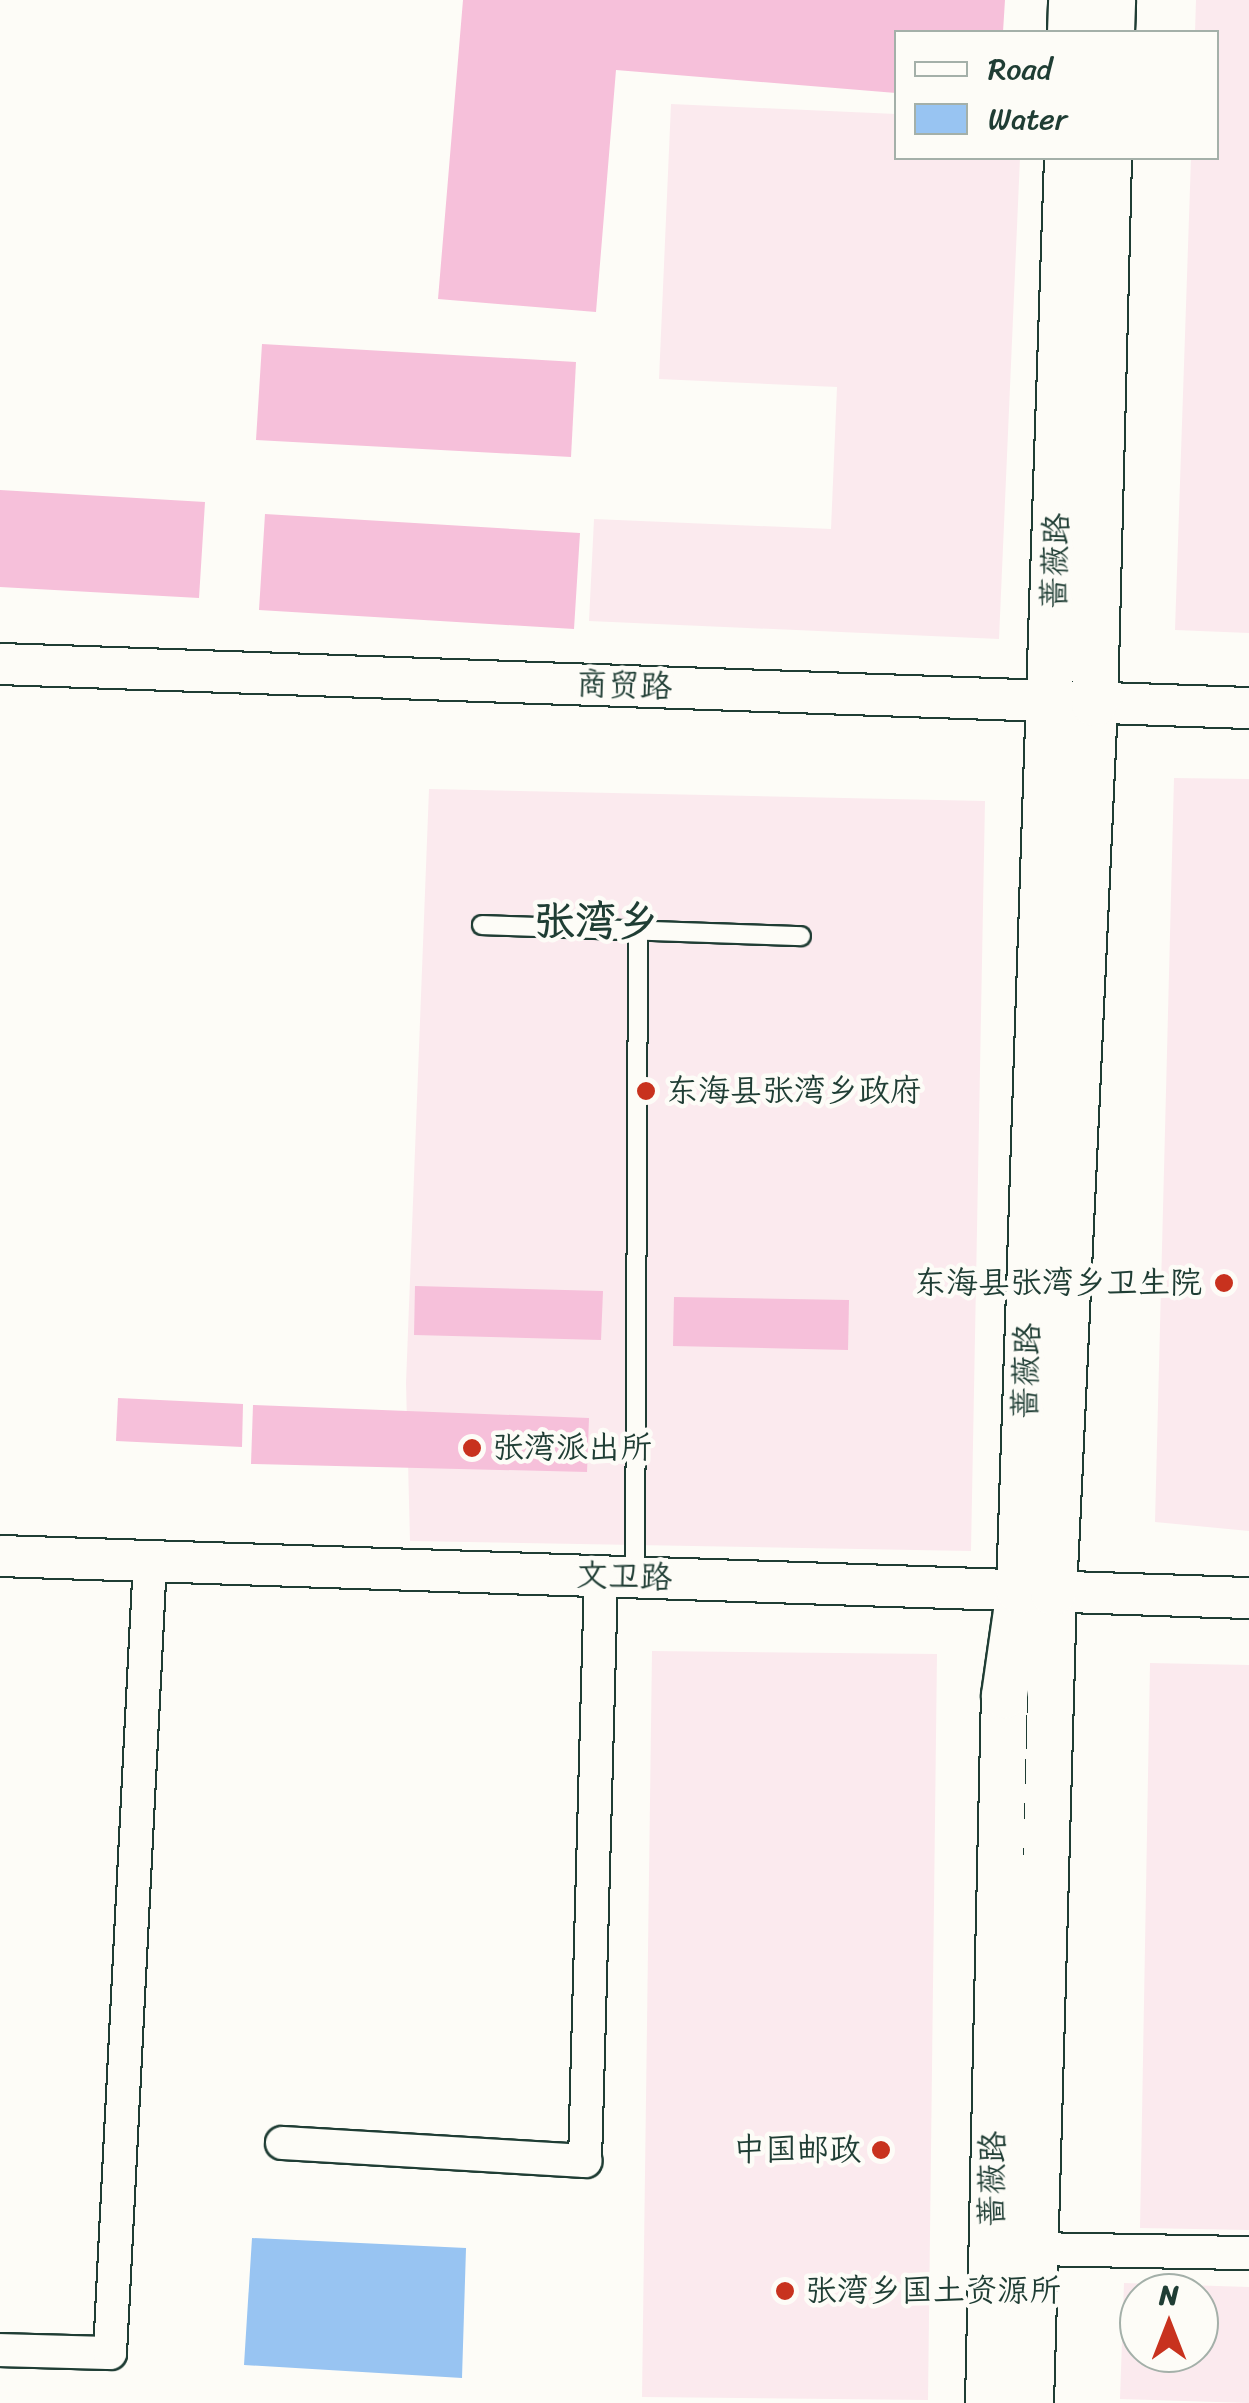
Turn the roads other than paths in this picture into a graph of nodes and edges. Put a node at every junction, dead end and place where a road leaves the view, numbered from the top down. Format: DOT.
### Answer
graph roads {
  1 [pos="1071,0"];
  2 [pos="1112,0"];
  3 [pos="1070,30"];
  4 [pos="1111,30"];
  5 [pos="1067,160"];
  6 [pos="1108,160"];
  7 [pos="0,664"];
  8 [pos="1073,702"];
  9 [pos="1249,708"];
  10 [pos="482,925"];
  11 [pos="638,930"];
  12 [pos="801,936"];
  13 [pos="0,1556"];
  14 [pos="150,1561"];
  15 [pos="618,1577"];
  16 [pos="1036,1591"];
  17 [pos="1249,1598"];
  18 [pos="282,2143"];
  19 [pos="1034,2249"];
  20 [pos="1249,2252"];
  21 [pos="0,2350"];
  22 [pos="988,2403"];
  23 [pos="1030,2403"];
  1 -- 3 [label="main road"];
  2 -- 4 [label="main road"];
  5 -- 8 [label="main road, 蔷薇路"];
  6 -- 8 [label="main road, 蔷薇路"];
  7 -- 8 [label="street, 商贸路"];
  8 -- 9 [label="street, 商贸路"];
  8 -- 16 [label="main road, 蔷薇路"];
  10 -- 11 [label="lane"];
  11 -- 12 [label="lane"];
  11 -- 15 [label="lane"];
  13 -- 14 [label="street, 文卫路"];
  14 -- 15 [label="street, 文卫路"];
  14 -- 21 [label="street"];
  15 -- 16 [label="street, 文卫路"];
  15 -- 18 [label="street"];
  16 -- 17 [label="street, 文卫路"];
  16 -- 19 [label="main road, 蔷薇路"];
  16 -- 22 [label="main road, 蔷薇路"];
  19 -- 20 [label="street"];
  19 -- 23 [label="main road, 蔷薇路"];
}
